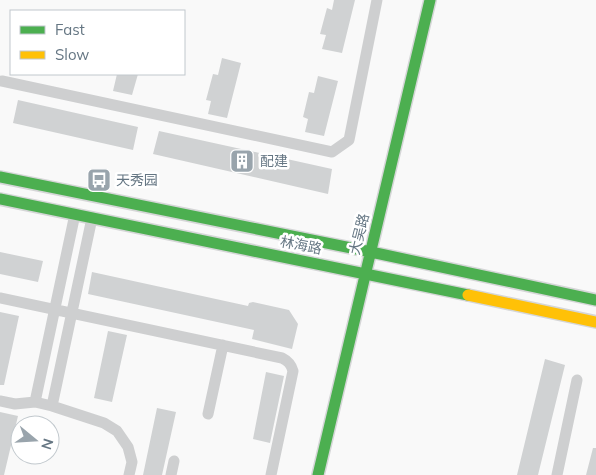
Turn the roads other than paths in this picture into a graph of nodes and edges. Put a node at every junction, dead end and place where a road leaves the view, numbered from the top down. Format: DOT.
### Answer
graph roads {
  1 [pos="377,0"];
  2 [pos="430,0"];
  3 [pos="1,85"];
  4 [pos="0,177"];
  5 [pos="0,199"];
  6 [pos="75,214"];
  7 [pos="92,218"];
  8 [pos="370,252"];
  9 [pos="365,273"];
  10 [pos="0,298"];
  11 [pos="596,300"];
  12 [pos="55,309"];
  13 [pos="71,312"];
  14 [pos="596,322"];
  15 [pos="223,345"];
  16 [pos="578,380"];
  17 [pos="0,401"];
  18 [pos="35,402"];
  19 [pos="52,406"];
  20 [pos="208,414"];
  21 [pos="174,461"];
  22 [pos="129,475"];
  23 [pos="171,475"];
  24 [pos="271,475"];
  25 [pos="318,475"];
  26 [pos="557,475"];
  1 -- 3 [label="street"];
  2 -- 8 [label="main road, 大吴路"];
  4 -- 8 [label="main road, 林海路"];
  5 -- 6 [label="main road, 林海路"];
  6 -- 7 [label="main road, 林海路"];
  6 -- 12 [label="street"];
  7 -- 9 [label="main road, 林海路"];
  7 -- 13 [label="street"];
  8 -- 9 [label="main road, 大吴路"];
  8 -- 11 [label="main road, 林海路"];
  9 -- 14 [label="main road, 林海路"];
  9 -- 25 [label="main road, 大吴路"];
  10 -- 12 [label="street"];
  12 -- 13 [label="street"];
  12 -- 18 [label="street"];
  13 -- 15 [label="street"];
  13 -- 19 [label="street"];
  15 -- 20 [label="street"];
  15 -- 24 [label="street"];
  16 -- 26 [label="street"];
  17 -- 18 [label="street"];
  18 -- 19 [label="street"];
  19 -- 22 [label="street"];
  21 -- 23 [label="street"];
}
